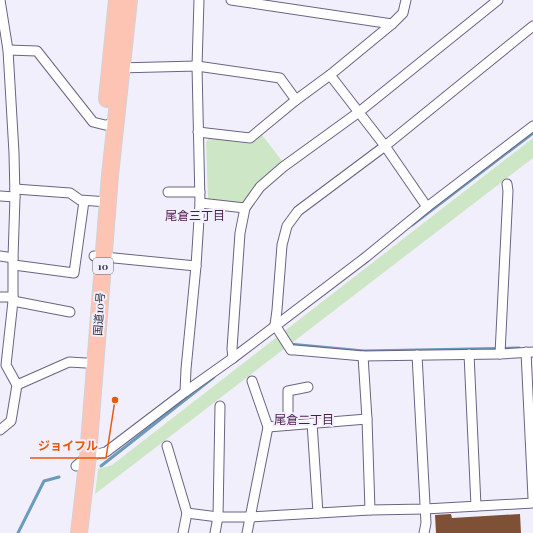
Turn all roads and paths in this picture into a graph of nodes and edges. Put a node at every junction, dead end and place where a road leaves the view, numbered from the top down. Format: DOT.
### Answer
graph roads {
  1 [pos="0,0"];
  2 [pos="116,0"];
  3 [pos="129,0"];
  4 [pos="199,0"];
  5 [pos="231,0"];
  6 [pos="406,0"];
  7 [pos="498,0"];
  8 [pos="392,24"];
  9 [pos="533,26"];
  10 [pos="8,50"];
  11 [pos="196,66"];
  12 [pos="116,68"];
  13 [pos="330,75"];
  14 [pos="296,100"];
  15 [pos="359,112"];
  16 [pos="110,125"];
  17 [pos="533,126"];
  18 [pos="198,132"];
  19 [pos="385,146"];
  20 [pos="507,184"];
  21 [pos="168,192"];
  22 [pos="200,192"];
  23 [pos="15,193"];
  24 [pos="0,196"];
  25 [pos="97,202"];
  26 [pos="200,203"];
  27 [pos="427,207"];
  28 [pos="246,208"];
  29 [pos="0,256"];
  30 [pos="99,256"];
  31 [pos="14,261"];
  32 [pos="196,266"];
  33 [pos="0,297"];
  34 [pos="13,299"];
  35 [pos="70,312"];
  36 [pos="275,325"];
  37 [pos="4,340"];
  38 [pos="530,352"];
  39 [pos="469,354"];
  40 [pos="500,354"];
  41 [pos="417,355"];
  42 [pos="363,356"];
  43 [pos="233,358"];
  44 [pos="86,363"];
  45 [pos="252,381"];
  46 [pos="17,385"];
  47 [pos="308,386"];
  48 [pos="184,392"];
  49 [pos="220,406"];
  50 [pos="367,419"];
  51 [pos="312,423"];
  52 [pos="288,425"];
  53 [pos="268,427"];
  54 [pos="0,430"];
  55 [pos="167,446"];
  56 [pos="88,456"];
  57 [pos="76,466"];
  58 [pos="533,498"];
  59 [pos="533,503"];
  60 [pos="476,506"];
  61 [pos="425,509"];
  62 [pos="370,510"];
  63 [pos="187,513"];
  64 [pos="318,513"];
  65 [pos="218,517"];
  66 [pos="251,517"];
  67 [pos="69,533"];
  68 [pos="79,533"];
  69 [pos="183,533"];
  70 [pos="215,533"];
  71 [pos="247,533"];
  72 [pos="424,533"];
  1 -- 10 [label="street"];
  2 -- 12 [label="highway, 国道10号 / 10"];
  3 -- 12 [label="highway, 国道10号 / 10"];
  4 -- 11 [label="street"];
  5 -- 8 [label="street"];
  6 -- 8 [label="street"];
  7 -- 15 [label="street"];
  8 -- 13 [label="street"];
  9 -- 19 [label="street"];
  10 -- 16 [label="street"];
  10 -- 23 [label="street"];
  11 -- 12 [label="street"];
  11 -- 14 [label="street"];
  11 -- 18 [label="street"];
  12 -- 16 [label="highway, 国道10号 / 10"];
  13 -- 14 [label="street"];
  13 -- 15 [label="street"];
  14 -- 18 [label="street"];
  15 -- 19 [label="street"];
  15 -- 28 [label="street"];
  16 -- 25 [label="highway, 国道10号 / 10"];
  17 -- 27 [label="street"];
  18 -- 22 [label="street"];
  19 -- 27 [label="street"];
  19 -- 36 [label="street"];
  20 -- 40 [label="street"];
  21 -- 22 [label="street"];
  22 -- 26 [label="street"];
  23 -- 24 [label="street"];
  23 -- 25 [label="street"];
  23 -- 31 [label="street"];
  25 -- 30 [label="highway, 国道10号 / 10"];
  25 -- 31 [label="street"];
  26 -- 28 [label="street"];
  26 -- 32 [label="street"];
  27 -- 36 [label="street"];
  28 -- 43 [label="street"];
  29 -- 31 [label="street"];
  30 -- 32 [label="street"];
  30 -- 44 [label="highway, 国道10号 / 10"];
  30 -- 56 [label="highway, 国道10号 / 10"];
  31 -- 34 [label="street"];
  32 -- 48 [label="street"];
  33 -- 34 [label="street"];
  34 -- 35 [label="street"];
  34 -- 37 [label="street"];
  36 -- 42 [label="street"];
  36 -- 43 [label="street"];
  37 -- 46 [label="street"];
  38 -- 40 [label="street"];
  38 -- 58 [label="street"];
  39 -- 40 [label="street"];
  39 -- 41 [label="street"];
  39 -- 60 [label="street"];
  41 -- 42 [label="street"];
  41 -- 61 [label="street"];
  42 -- 50 [label="street"];
  43 -- 48 [label="street"];
  44 -- 46 [label="street"];
  44 -- 57 [label="highway, 国道10号 / 10"];
  45 -- 53 [label="street"];
  46 -- 54 [label="street"];
  47 -- 52 [label="street"];
  48 -- 56 [label="street"];
  49 -- 65 [label="street"];
  50 -- 51 [label="street"];
  50 -- 62 [label="street"];
  51 -- 52 [label="street"];
  51 -- 64 [label="street"];
  52 -- 53 [label="street"];
  53 -- 66 [label="street"];
  55 -- 63 [label="street"];
  56 -- 57 [label="street"];
  56 -- 68 [label="highway, 国道10号 / 10"];
  57 -- 67 [label="highway, 国道10号 / 10"];
  59 -- 60 [label="street"];
  60 -- 61 [label="street"];
  61 -- 62 [label="street"];
  61 -- 72 [label="street"];
  62 -- 64 [label="street"];
  63 -- 65 [label="street"];
  63 -- 69 [label="street"];
  64 -- 66 [label="street"];
  65 -- 66 [label="street"];
  65 -- 70 [label="street"];
  66 -- 71 [label="street"];
}
